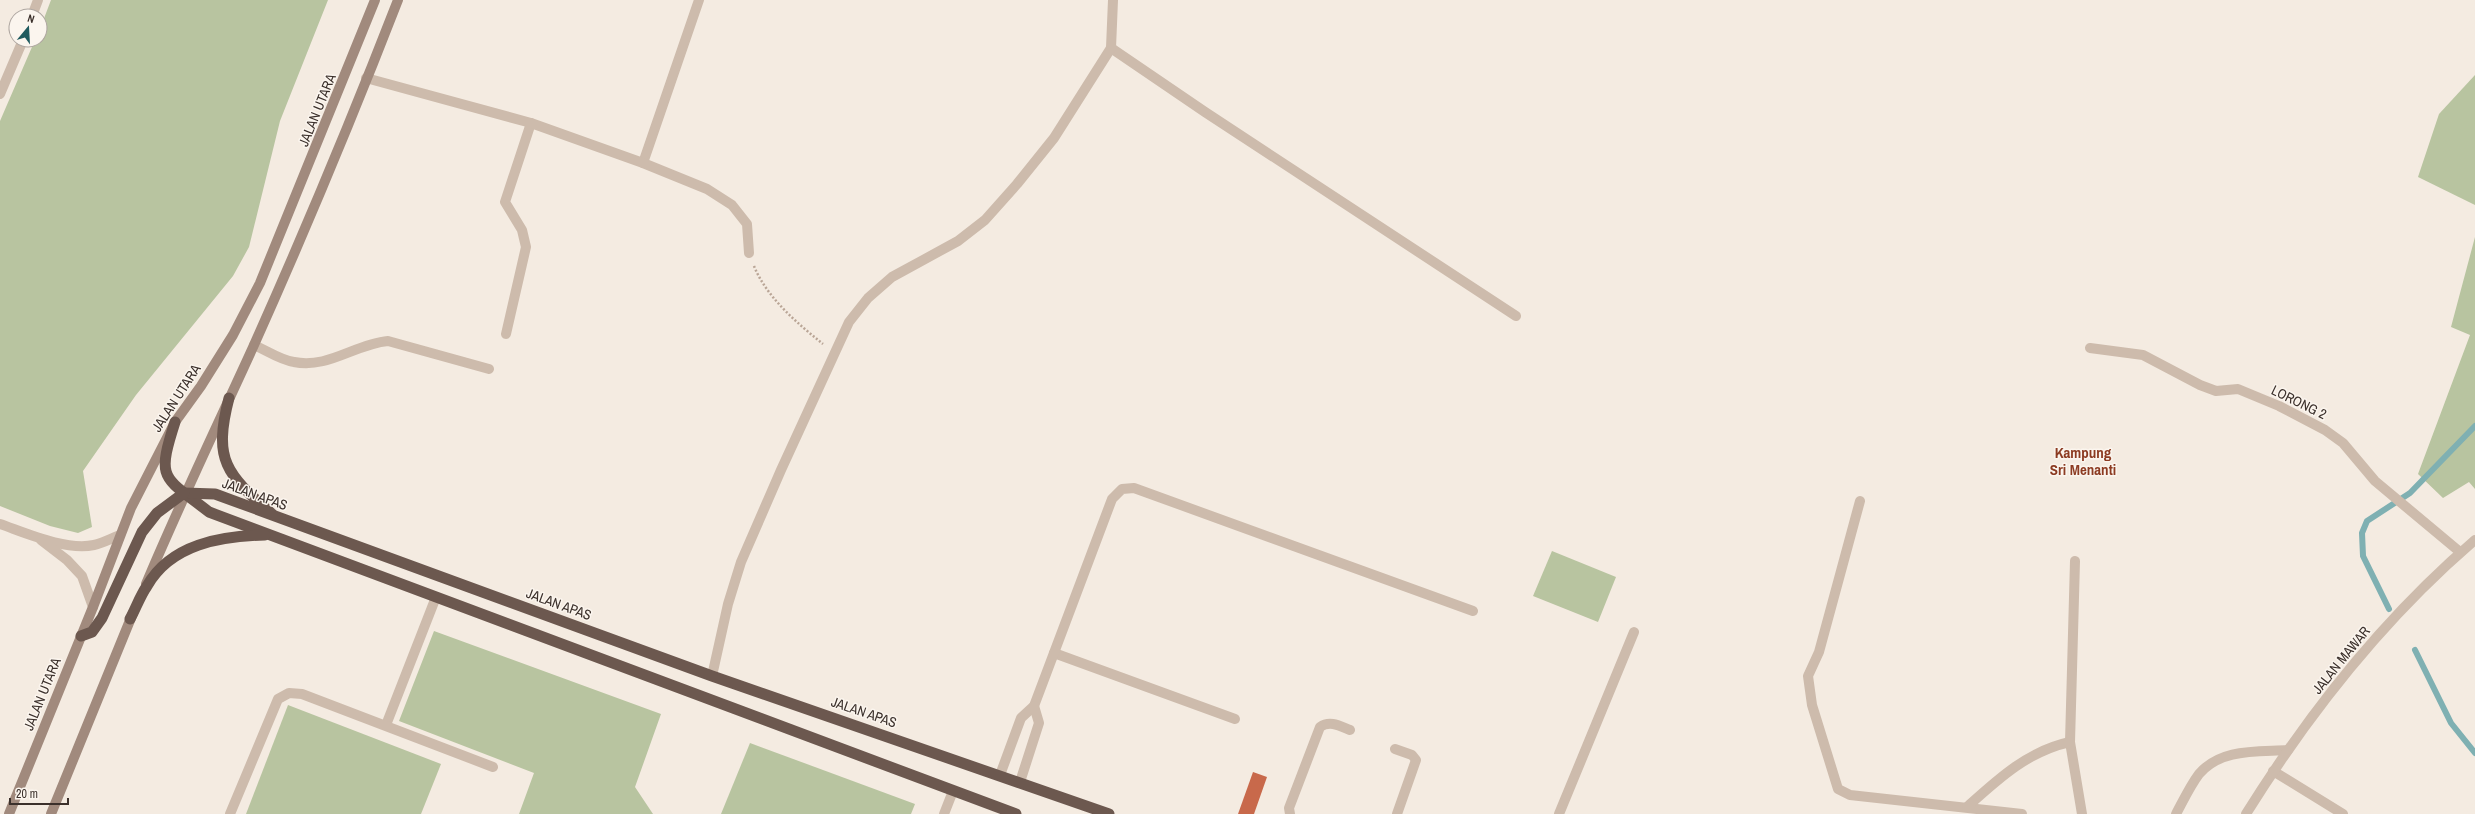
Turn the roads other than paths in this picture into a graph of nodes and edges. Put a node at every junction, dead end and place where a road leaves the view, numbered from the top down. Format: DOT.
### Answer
graph roads {
  1 [pos="375,0"];
  2 [pos="398,0"];
  3 [pos="699,0"];
  4 [pos="1113,0"];
  5 [pos="20,48"];
  6 [pos="1111,48"];
  7 [pos="366,78"];
  8 [pos="0,94"];
  9 [pos="531,123"];
  10 [pos="643,163"];
  11 [pos="749,253"];
  12 [pos="1516,316"];
  13 [pos="506,334"];
  14 [pos="254,345"];
  15 [pos="2090,348"];
  16 [pos="490,368"];
  17 [pos="229,398"];
  18 [pos="175,422"];
  19 [pos="184,493"];
  20 [pos="1860,501"];
  21 [pos="277,518"];
  22 [pos="0,524"];
  23 [pos="120,535"];
  24 [pos="271,535"];
  25 [pos="39,539"];
  26 [pos="2475,540"];
  27 [pos="2460,552"];
  28 [pos="2075,561"];
  29 [pos="436,597"];
  30 [pos="93,607"];
  31 [pos="1473,611"];
  32 [pos="130,619"];
  33 [pos="1634,632"];
  34 [pos="81,636"];
  35 [pos="1054,653"];
  36 [pos="712,676"];
  37 [pos="1034,706"];
  38 [pos="1235,719"];
  39 [pos="386,726"];
  40 [pos="1350,730"];
  41 [pos="2070,742"];
  42 [pos="1395,749"];
  43 [pos="2288,750"];
  44 [pos="494,767"];
  45 [pos="2274,771"];
  46 [pos="1000,775"];
  47 [pos="1020,782"];
  48 [pos="953,791"];
  49 [pos="1967,806"];
  50 [pos="9,814"];
  51 [pos="51,814"];
  52 [pos="230,814"];
  53 [pos="944,814"];
  54 [pos="1016,814"];
  55 [pos="1109,814"];
  56 [pos="1290,814"];
  57 [pos="1397,814"];
  58 [pos="1559,814"];
  59 [pos="2022,814"];
  60 [pos="2082,814"];
  61 [pos="2176,814"];
  62 [pos="2246,814"];
  63 [pos="2343,814"];
  1 -- 18 [label="main road, JALAN UTARA"];
  2 -- 7 [label="main road"];
  3 -- 10 [label="street"];
  4 -- 6 [label="street"];
  5 -- 8 [label="street"];
  6 -- 12 [label="street"];
  6 -- 36 [label="street"];
  7 -- 9 [label="street"];
  7 -- 14 [label="main road"];
  9 -- 10 [label="street"];
  9 -- 13 [label="street"];
  10 -- 11 [label="street"];
  14 -- 16 [label="street"];
  14 -- 17 [label="main road"];
  15 -- 27 [label="street, LORONG 2"];
  17 -- 19 [label="main road"];
  17 -- 21 [label="highway"];
  18 -- 19 [label="highway"];
  18 -- 23 [label="main road, JALAN UTARA"];
  19 -- 21 [label="highway, JALAN APAS"];
  19 -- 24 [label="highway"];
  19 -- 32 [label="main road"];
  19 -- 34 [label="highway"];
  20 -- 49 [label="street"];
  21 -- 36 [label="highway, JALAN APAS"];
  22 -- 25 [label="street"];
  23 -- 25 [label="street"];
  23 -- 30 [label="main road, JALAN UTARA"];
  24 -- 29 [label="highway"];
  24 -- 32 [label="highway"];
  25 -- 30 [label="street"];
  26 -- 27 [label="street, JALAN MAWAR"];
  27 -- 43 [label="street, JALAN MAWAR"];
  28 -- 41 [label="street"];
  29 -- 39 [label="street"];
  29 -- 48 [label="highway"];
  30 -- 34 [label="main road, JALAN UTARA"];
  31 -- 35 [label="street"];
  32 -- 51 [label="main road"];
  33 -- 58 [label="street"];
  34 -- 50 [label="main road, JALAN UTARA"];
  35 -- 37 [label="street"];
  35 -- 38 [label="street"];
  36 -- 46 [label="highway, JALAN APAS"];
  37 -- 46 [label="street"];
  37 -- 47 [label="street"];
  39 -- 44 [label="street"];
  39 -- 52 [label="street"];
  40 -- 56 [label="street"];
  41 -- 49 [label="street"];
  41 -- 60 [label="street"];
  42 -- 57 [label="street"];
  43 -- 45 [label="street, JALAN MAWAR"];
  43 -- 61 [label="street"];
  45 -- 62 [label="street, JALAN MAWAR"];
  45 -- 63 [label="street"];
  46 -- 47 [label="highway, JALAN APAS"];
  47 -- 55 [label="highway, JALAN APAS"];
  48 -- 53 [label="street"];
  48 -- 54 [label="highway"];
  49 -- 59 [label="street"];
}
